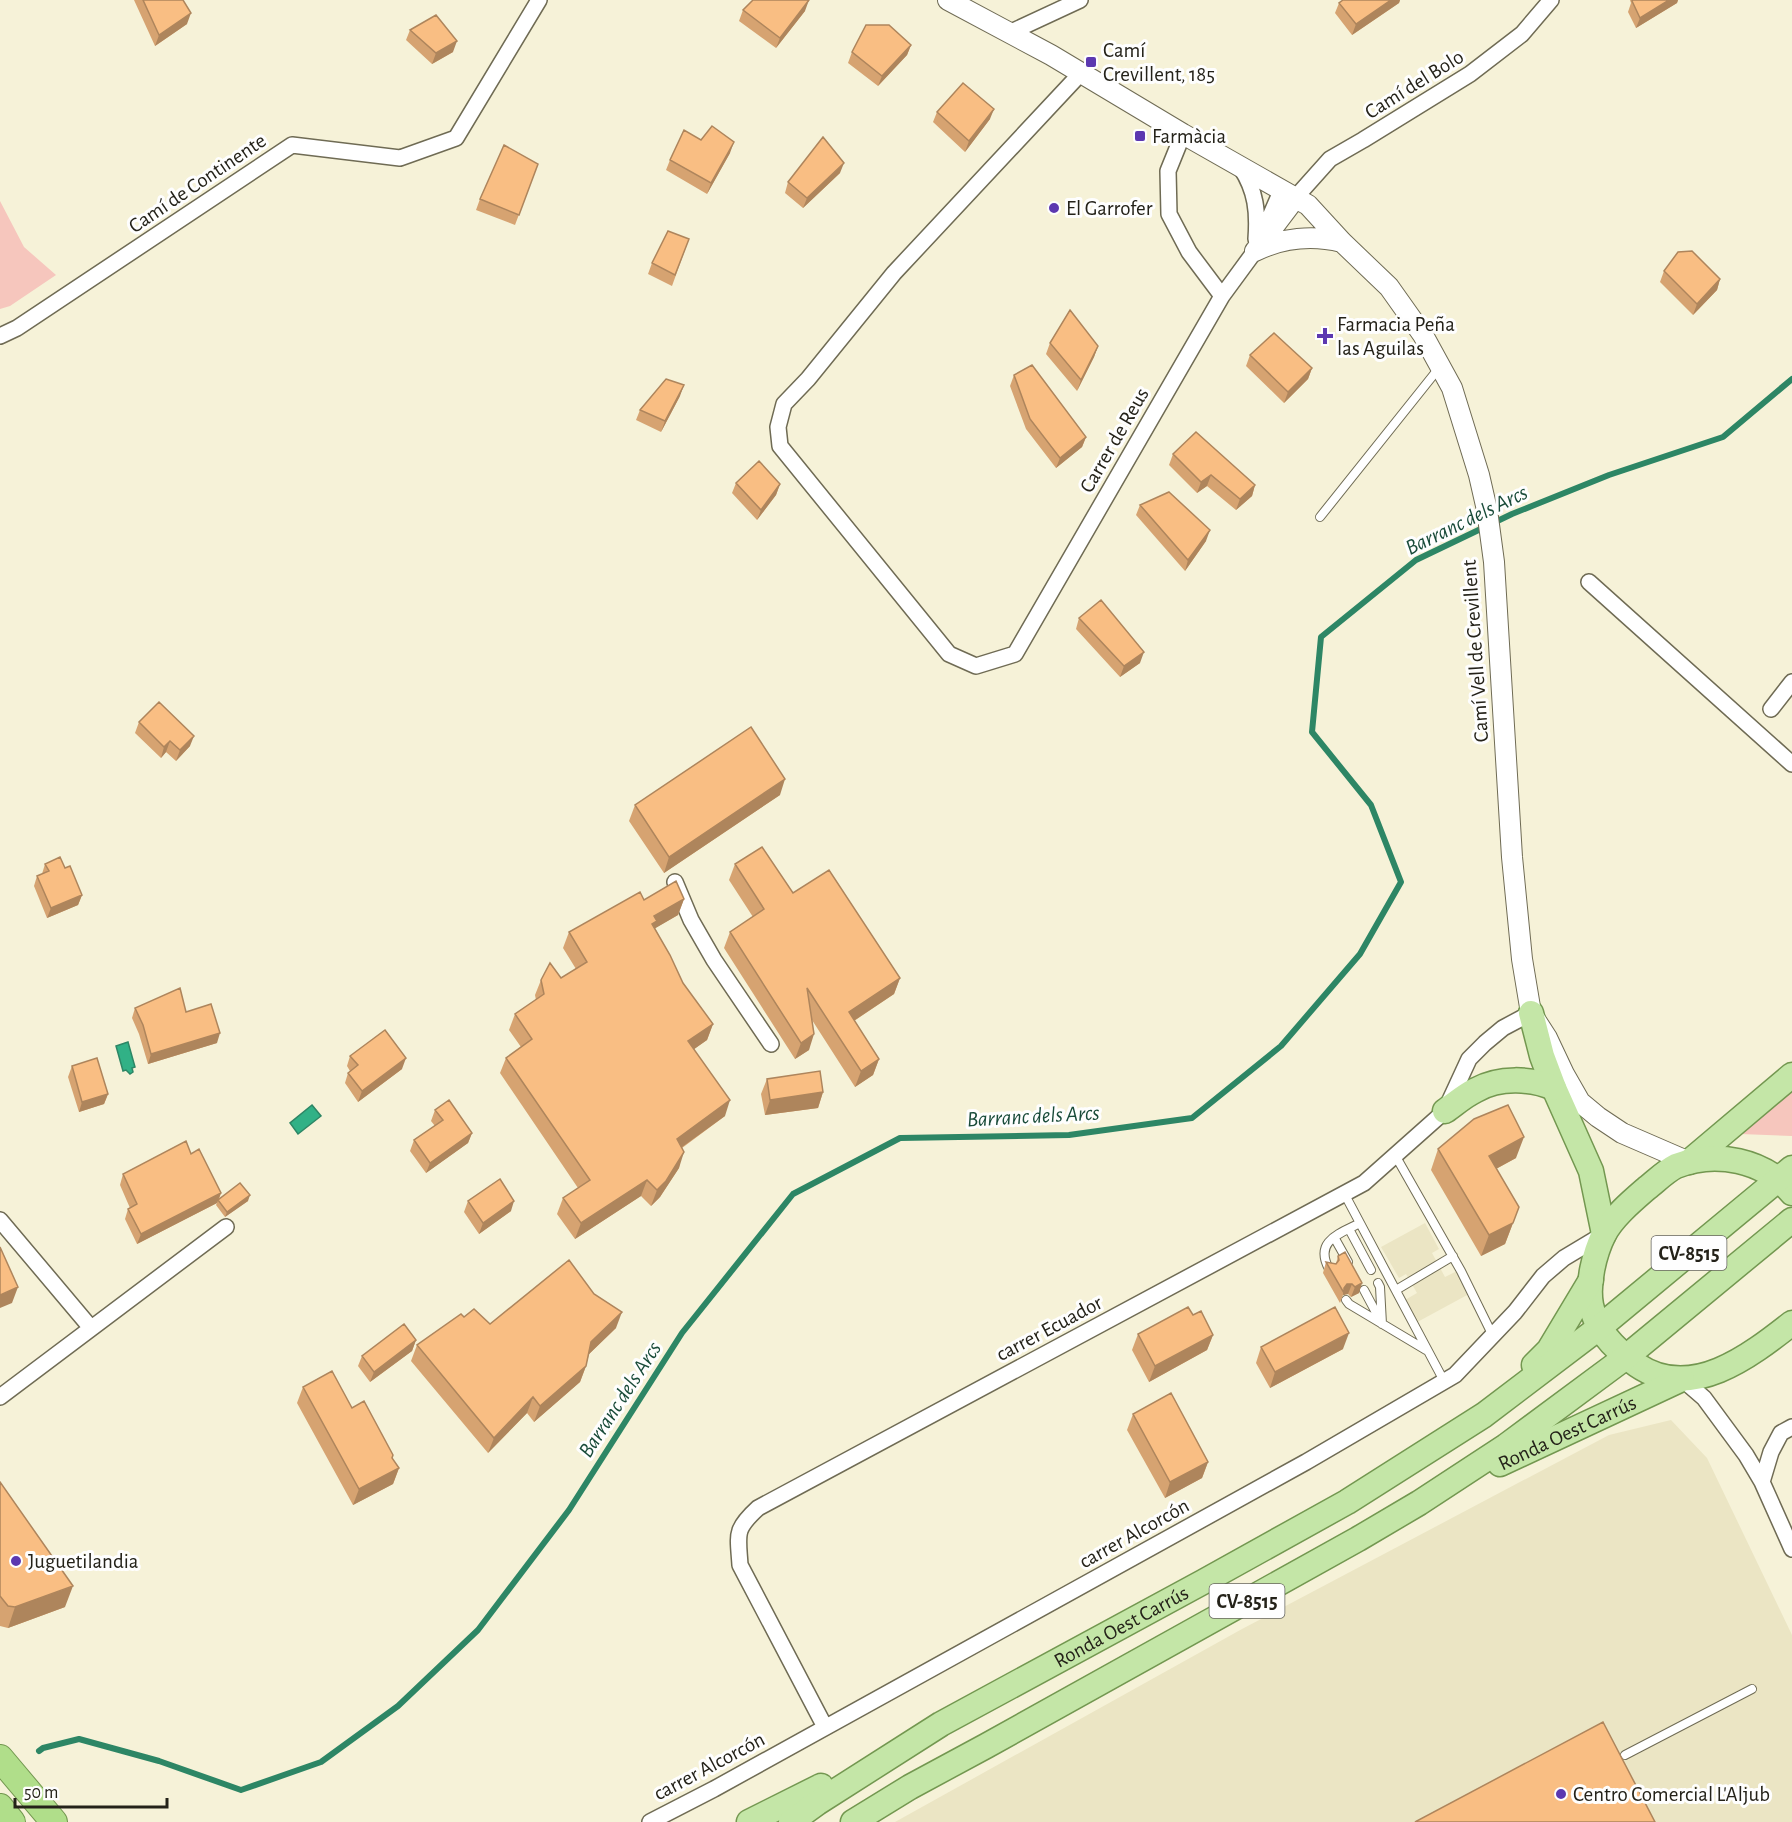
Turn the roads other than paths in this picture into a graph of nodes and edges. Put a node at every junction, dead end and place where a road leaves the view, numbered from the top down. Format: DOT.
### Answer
graph roads {
  1 [pos="539,0"];
  2 [pos="948,0"];
  3 [pos="1080,0"];
  4 [pos="1551,0"];
  5 [pos="1009,33"];
  6 [pos="1081,73"];
  7 [pos="1183,134"];
  8 [pos="1240,166"];
  9 [pos="1289,193"];
  10 [pos="1342,242"];
  11 [pos="1255,251"];
  12 [pos="1222,296"];
  13 [pos="0,336"];
  14 [pos="1440,367"];
  15 [pos="1320,517"];
  16 [pos="1589,582"];
  17 [pos="1792,682"];
  18 [pos="1771,709"];
  19 [pos="1792,764"];
  20 [pos="675,882"];
  21 [pos="1531,1013"];
  22 [pos="771,1044"];
  23 [pos="1792,1075"];
  24 [pos="1554,1088"];
  25 [pos="1445,1111"];
  26 [pos="1395,1155"];
  27 [pos="1689,1162"];
  28 [pos="1788,1180"];
  29 [pos="1344,1193"];
  30 [pos="0,1220"];
  31 [pos="1792,1220"];
  32 [pos="1360,1223"];
  33 [pos="226,1227"];
  34 [pos="1349,1229"];
  35 [pos="1604,1234"];
  36 [pos="1334,1237"];
  37 [pos="1453,1256"];
  38 [pos="1351,1268"];
  39 [pos="1329,1269"];
  40 [pos="1371,1270"];
  41 [pos="1591,1280"];
  42 [pos="1378,1283"];
  43 [pos="1364,1290"];
  44 [pos="1396,1290"];
  45 [pos="1346,1300"];
  46 [pos="1792,1310"];
  47 [pos="1792,1323"];
  48 [pos="1382,1324"];
  49 [pos="1600,1327"];
  50 [pos="91,1328"];
  51 [pos="1493,1336"];
  52 [pos="1765,1344"];
  53 [pos="1428,1351"];
  54 [pos="1626,1357"];
  55 [pos="1682,1379"];
  56 [pos="1444,1381"];
  57 [pos="0,1397"];
  58 [pos="1484,1415"];
  59 [pos="1792,1427"];
  60 [pos="1762,1482"];
  61 [pos="1419,1503"];
  62 [pos="1792,1549"];
  63 [pos="1752,1689"];
  64 [pos="941,1724"];
  65 [pos="825,1727"];
  66 [pos="1625,1755"];
  67 [pos="0,1758"];
  68 [pos="0,1808"];
  69 [pos="12,1822"];
  70 [pos="54,1822"];
  71 [pos="650,1822"];
  72 [pos="749,1822"];
  73 [pos="791,1822"];
  74 [pos="853,1822"];
  1 -- 13 [label="street, Camí de Continente"];
  2 -- 5 [label="street, Camí Vell de Crevillent"];
  3 -- 5 [label="street"];
  4 -- 9 [label="street, Camí del Bolo"];
  5 -- 6 [label="street, Camí Vell de Crevillent"];
  6 -- 7 [label="street, Camí Vell de Crevillent"];
  6 -- 12 [label="street, Carrer de Reus"];
  7 -- 8 [label="street, Camí Vell de Crevillent"];
  7 -- 12 [label="street"];
  8 -- 9 [label="street, Camí Vell de Crevillent"];
  8 -- 11 [label="street"];
  9 -- 10 [label="street, Camí Vell de Crevillent"];
  9 -- 11 [label="street"];
  10 -- 11 [label="street"];
  10 -- 14 [label="street, Camí Vell de Crevillent"];
  11 -- 12 [label="street, Carrer de Reus"];
  14 -- 15 [label="lane"];
  14 -- 21 [label="street, Camí Vell de Crevillent"];
  16 -- 19 [label="street"];
  17 -- 18 [label="street"];
  20 -- 22 [label="street"];
  21 -- 24 [label="main road"];
  21 -- 25 [label="street, carrer Ecuador"];
  21 -- 27 [label="street, Camí Vell de Crevillent"];
  23 -- 27 [label="main road, Ronda Oest Carrús"];
  24 -- 25 [label="main road"];
  24 -- 35 [label="main road"];
  25 -- 26 [label="street, carrer Ecuador"];
  26 -- 29 [label="street, carrer Ecuador"];
  26 -- 37 [label="lane"];
  27 -- 28 [label="main road, Ronda Oest Carrús"];
  27 -- 35 [label="main road, Ronda Oest Carrús"];
  28 -- 49 [label="main road, Ronda Oest Carrús / CV-8515"];
  29 -- 32 [label="lane"];
  29 -- 65 [label="street, carrer Ecuador"];
  30 -- 50 [label="street"];
  31 -- 54 [label="main road, Ronda Oest Carrús / CV-8515"];
  32 -- 34 [label="lane"];
  32 -- 44 [label="lane"];
  33 -- 50 [label="street"];
  34 -- 36 [label="lane"];
  34 -- 40 [label="lane"];
  35 -- 41 [label="main road, Ronda Oest Carrús"];
  35 -- 51 [label="street, carrer Alcorcón"];
  36 -- 38 [label="lane"];
  36 -- 39 [label="lane"];
  37 -- 44 [label="lane"];
  37 -- 51 [label="lane"];
  41 -- 49 [label="main road, Ronda Oest Carrús"];
  41 -- 58 [label="main road, Ronda Oest Carrús"];
  42 -- 48 [label="lane"];
  43 -- 48 [label="lane"];
  44 -- 53 [label="lane"];
  45 -- 48 [label="lane"];
  46 -- 52 [label="main road, Ronda Oest Carrús"];
  47 -- 52 [label="main road, Ronda Oest Carrús"];
  48 -- 53 [label="lane"];
  49 -- 54 [label="main road, Ronda Oest Carrús"];
  49 -- 58 [label="main road, Ronda Oest Carrús / CV-8515"];
  50 -- 57 [label="street"];
  51 -- 56 [label="street, carrer Alcorcón"];
  52 -- 55 [label="main road, Ronda Oest Carrús"];
  53 -- 56 [label="lane"];
  54 -- 55 [label="main road, Ronda Oest Carrús"];
  54 -- 61 [label="main road, Ronda Oest Carrús / CV-8515"];
  55 -- 60 [label="street"];
  55 -- 61 [label="main road, Ronda Oest Carrús"];
  56 -- 65 [label="street, carrer Alcorcón"];
  58 -- 64 [label="main road, Ronda Oest Carrús / CV-8515"];
  59 -- 60 [label="street"];
  60 -- 62 [label="street"];
  61 -- 74 [label="main road, Ronda Oest Carrús / CV-8515"];
  63 -- 66 [label="lane"];
  64 -- 72 [label="main road"];
  64 -- 73 [label="main road, Ronda Oest Carrús / CV-8515"];
  65 -- 71 [label="street, carrer Alcorcón"];
  67 -- 70 [label="highway"];
  68 -- 69 [label="highway"];
}
